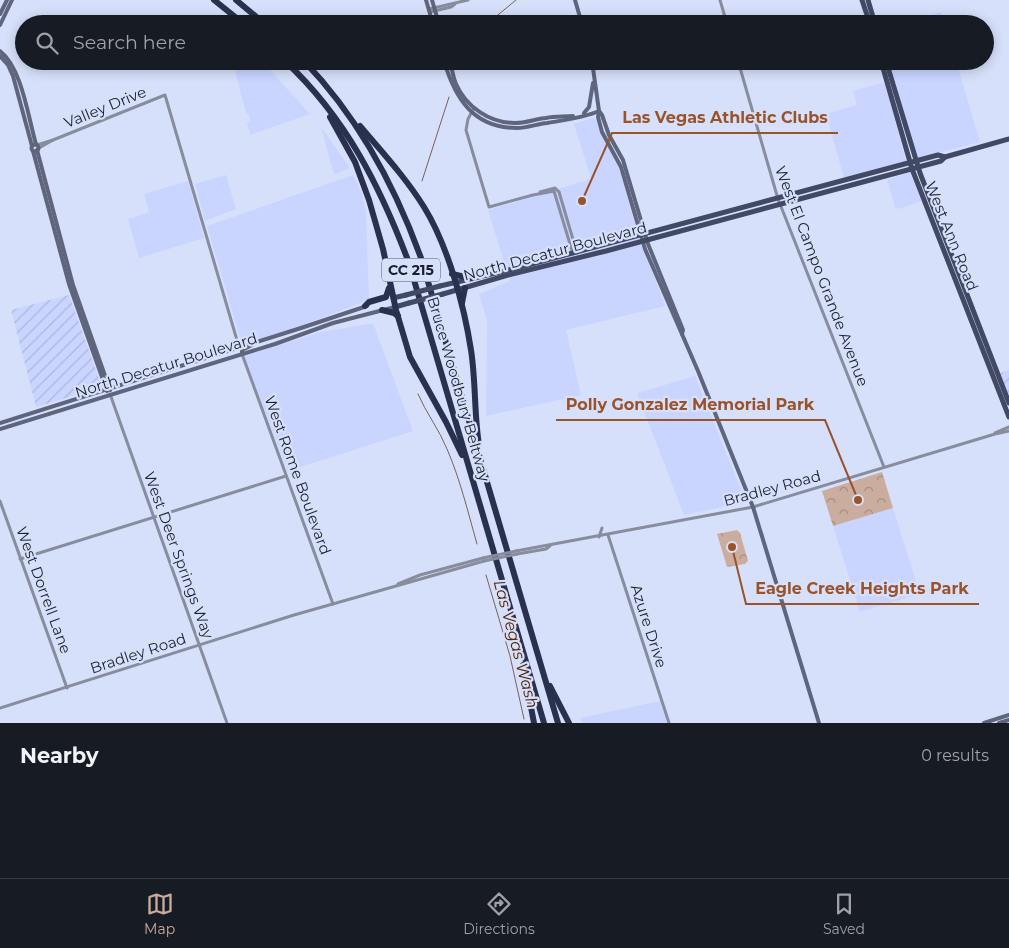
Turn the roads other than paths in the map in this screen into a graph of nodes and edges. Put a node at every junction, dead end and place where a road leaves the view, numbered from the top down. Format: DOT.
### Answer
graph roads {
  1 [pos="7,0"];
  2 [pos="12,0"];
  3 [pos="214,0"];
  4 [pos="236,0"];
  5 [pos="426,0"];
  6 [pos="432,0"];
  7 [pos="468,0"];
  8 [pos="574,0"];
  9 [pos="720,0"];
  10 [pos="862,0"];
  11 [pos="868,0"];
  12 [pos="435,9"];
  13 [pos="429,11"];
  14 [pos="0,14"];
  15 [pos="233,15"];
  16 [pos="254,15"];
  17 [pos="430,15"];
  18 [pos="437,15"];
  19 [pos="579,15"];
  20 [pos="724,15"];
  21 [pos="867,15"];
  22 [pos="872,15"];
  23 [pos="0,25"];
  24 [pos="0,52"];
  25 [pos="0,56"];
  26 [pos="15,69"];
  27 [pos="16,70"];
  28 [pos="295,70"];
  29 [pos="312,70"];
  30 [pos="447,70"];
  31 [pos="452,70"];
  32 [pos="594,70"];
  33 [pos="741,70"];
  34 [pos="884,70"];
  35 [pos="888,70"];
  36 [pos="301,76"];
  37 [pos="330,91"];
  38 [pos="894,98"];
  39 [pos="473,110"];
  40 [pos="599,111"];
  41 [pos="584,113"];
  42 [pos="560,121"];
  43 [pos="602,132"];
  44 [pos="1009,139"];
  45 [pos="36,147"];
  46 [pos="914,165"];
  47 [pos="868,174"];
  48 [pos="848,183"];
  49 [pos="857,184"];
  50 [pos="557,192"];
  51 [pos="779,202"];
  52 [pos="567,225"];
  53 [pos="643,234"];
  54 [pos="644,240"];
  55 [pos="575,255"];
  56 [pos="452,274"];
  57 [pos="470,278"];
  58 [pos="390,281"];
  59 [pos="454,282"];
  60 [pos="465,288"];
  61 [pos="457,290"];
  62 [pos="393,298"];
  63 [pos="666,301"];
  64 [pos="364,306"];
  65 [pos="395,307"];
  66 [pos="461,307"];
  67 [pos="382,310"];
  68 [pos="675,310"];
  69 [pos="398,316"];
  70 [pos="682,334"];
  71 [pos="276,336"];
  72 [pos="259,341"];
  73 [pos="278,343"];
  74 [pos="239,347"];
  75 [pos="242,354"];
  76 [pos="226,358"];
  77 [pos="108,388"];
  78 [pos="110,394"];
  79 [pos="1009,403"];
  80 [pos="1009,417"];
  81 [pos="0,423"];
  82 [pos="1009,427"];
  83 [pos="0,429"];
  84 [pos="1009,431"];
  85 [pos="995,434"];
  86 [pos="884,467"];
  87 [pos="286,476"];
  88 [pos="485,476"];
  89 [pos="474,486"];
  90 [pos="0,501"];
  91 [pos="752,507"];
  92 [pos="154,518"];
  93 [pos="602,528"];
  94 [pos="608,535"];
  95 [pos="599,537"];
  96 [pos="20,559"];
  97 [pos="508,600"];
  98 [pos="333,604"];
  99 [pos="199,645"];
  100 [pos="535,646"];
  101 [pos="67,688"];
  102 [pos="0,708"];
  103 [pos="1009,715"];
  104 [pos="1009,720"];
  105 [pos="227,723"];
  106 [pos="534,723"];
  107 [pos="544,723"];
  108 [pos="558,723"];
  109 [pos="569,723"];
  110 [pos="669,723"];
  111 [pos="819,723"];
  112 [pos="984,723"];
  113 [pos="999,723"];
  1 -- 14 [label="main road"];
  2 -- 23 [label="main road"];
  3 -- 15 [label="highway"];
  4 -- 16 [label="highway"];
  5 -- 13 [label="main road"];
  6 -- 12 [label="main road"];
  7 -- 12 [label="street"];
  8 -- 19 [label="main road"];
  9 -- 20 [label="street"];
  10 -- 21 [label="main road"];
  11 -- 22 [label="main road"];
  12 -- 13 [label="street"];
  12 -- 18 [label="main road"];
  13 -- 17 [label="main road"];
  24 -- 26 [label="main road, West Deer Springs Way"];
  25 -- 45 [label="main road, West Deer Springs Way"];
  27 -- 45 [label="main road, West Deer Springs Way"];
  28 -- 36 [label="highway, Bruce Woodbury Beltway / CC 215"];
  29 -- 37 [label="highway, Bruce Woodbury Beltway / CC 215"];
  30 -- 39 [label="main road"];
  31 -- 39 [label="main road"];
  32 -- 40 [label="main road"];
  32 -- 41 [label="main road"];
  33 -- 51 [label="street, West El Campo Grande Avenue"];
  34 -- 38 [label="main road, West Ann Road"];
  35 -- 38 [label="main road, West Ann Road"];
  36 -- 58 [label="highway"];
  36 -- 89 [label="highway, Bruce Woodbury Beltway / CC 215"];
  37 -- 56 [label="highway"];
  37 -- 88 [label="highway, Bruce Woodbury Beltway / CC 215"];
  38 -- 46 [label="main road, West Ann Road"];
  38 -- 46 [label="main road, West Ann Road"];
  39 -- 41 [label="main road"];
  39 -- 42 [label="main road"];
  39 -- 50 [label="street"];
  40 -- 41 [label="main road"];
  40 -- 42 [label="main road"];
  40 -- 43 [label="main road"];
  40 -- 53 [label="main road"];
  42 -- 43 [label="main road"];
  43 -- 53 [label="main road"];
  44 -- 46 [label="main road, North Decatur Boulevard"];
  45 -- 74 [label="street, Valley Drive"];
  45 -- 77 [label="main road, West Deer Springs Way"];
  46 -- 47 [label="main road, North Decatur Boulevard"];
  46 -- 49 [label="main road, North Decatur Boulevard"];
  46 -- 79 [label="main road, West Ann Road"];
  46 -- 80 [label="main road, West Ann Road"];
  47 -- 48 [label="main road, North Decatur Boulevard"];
  47 -- 49 [label="main road"];
  48 -- 49 [label="main road, North Decatur Boulevard"];
  48 -- 51 [label="main road, North Decatur Boulevard"];
  50 -- 52 [label="street"];
  50 -- 52 [label="street"];
  51 -- 53 [label="main road, North Decatur Boulevard"];
  51 -- 54 [label="main road, North Decatur Boulevard"];
  51 -- 86 [label="street, West El Campo Grande Avenue"];
  52 -- 55 [label="street"];
  53 -- 54 [label="main road"];
  53 -- 55 [label="main road, North Decatur Boulevard"];
  54 -- 55 [label="main road, North Decatur Boulevard"];
  54 -- 63 [label="main road"];
  54 -- 68 [label="main road"];
  55 -- 57 [label="main road, North Decatur Boulevard"];
  55 -- 60 [label="main road, North Decatur Boulevard"];
  56 -- 57 [label="highway"];
  56 -- 59 [label="highway"];
  57 -- 59 [label="main road, North Decatur Boulevard"];
  58 -- 62 [label="highway"];
  58 -- 64 [label="highway"];
  59 -- 61 [label="highway"];
  59 -- 62 [label="main road, North Decatur Boulevard, bridge"];
  60 -- 61 [label="main road, North Decatur Boulevard"];
  60 -- 66 [label="highway"];
  61 -- 65 [label="main road, North Decatur Boulevard, bridge"];
  61 -- 66 [label="highway"];
  62 -- 64 [label="main road, North Decatur Boulevard"];
  62 -- 65 [label="highway"];
  63 -- 68 [label="main road"];
  63 -- 70 [label="main road"];
  64 -- 71 [label="main road, North Decatur Boulevard"];
  65 -- 67 [label="main road, North Decatur Boulevard"];
  65 -- 69 [label="highway"];
  66 -- 88 [label="highway"];
  67 -- 69 [label="highway"];
  67 -- 73 [label="main road, North Decatur Boulevard"];
  68 -- 70 [label="main road"];
  69 -- 89 [label="highway"];
  70 -- 91 [label="main road"];
  71 -- 72 [label="main road, North Decatur Boulevard"];
  71 -- 73 [label="main road"];
  72 -- 74 [label="main road, North Decatur Boulevard"];
  72 -- 75 [label="main road"];
  73 -- 75 [label="main road, North Decatur Boulevard"];
  74 -- 76 [label="main road"];
  74 -- 77 [label="main road, North Decatur Boulevard"];
  75 -- 76 [label="main road, North Decatur Boulevard"];
  75 -- 87 [label="street, West Rome Boulevard"];
  76 -- 78 [label="main road, North Decatur Boulevard"];
  77 -- 78 [label="main road, West Deer Springs Way"];
  77 -- 81 [label="main road, North Decatur Boulevard"];
  78 -- 83 [label="main road, North Decatur Boulevard"];
  78 -- 92 [label="street, West Deer Springs Way"];
  82 -- 85 [label="street, Bradley Road"];
  84 -- 85 [label="street, Bradley Road"];
  85 -- 86 [label="street, Bradley Road"];
  86 -- 91 [label="street, Bradley Road"];
  87 -- 92 [label="street"];
  87 -- 98 [label="street, West Rome Boulevard"];
  88 -- 100 [label="highway, Bruce Woodbury Beltway / CC 215"];
  89 -- 97 [label="highway, Bruce Woodbury Beltway / CC 215"];
  90 -- 96 [label="street, West Dorrell Lane"];
  91 -- 94 [label="street, Bradley Road"];
  91 -- 111 [label="main road"];
  92 -- 96 [label="street"];
  92 -- 99 [label="street, West Deer Springs Way"];
  93 -- 95 [label="street"];
  94 -- 95 [label="street, Bradley Road"];
  94 -- 110 [label="street, Azure Drive"];
  95 -- 98 [label="street, Bradley Road, bridge"];
  96 -- 101 [label="street, West Dorrell Lane"];
  97 -- 106 [label="highway"];
  97 -- 107 [label="highway, Bruce Woodbury Beltway / CC 215"];
  98 -- 99 [label="street, Bradley Road"];
  99 -- 101 [label="street, Bradley Road"];
  99 -- 105 [label="street, West Deer Springs Way"];
  100 -- 108 [label="highway, Bruce Woodbury Beltway / CC 215"];
  100 -- 109 [label="highway"];
  101 -- 102 [label="street, Bradley Road"];
  103 -- 112 [label="main road"];
  104 -- 113 [label="main road"];
}
